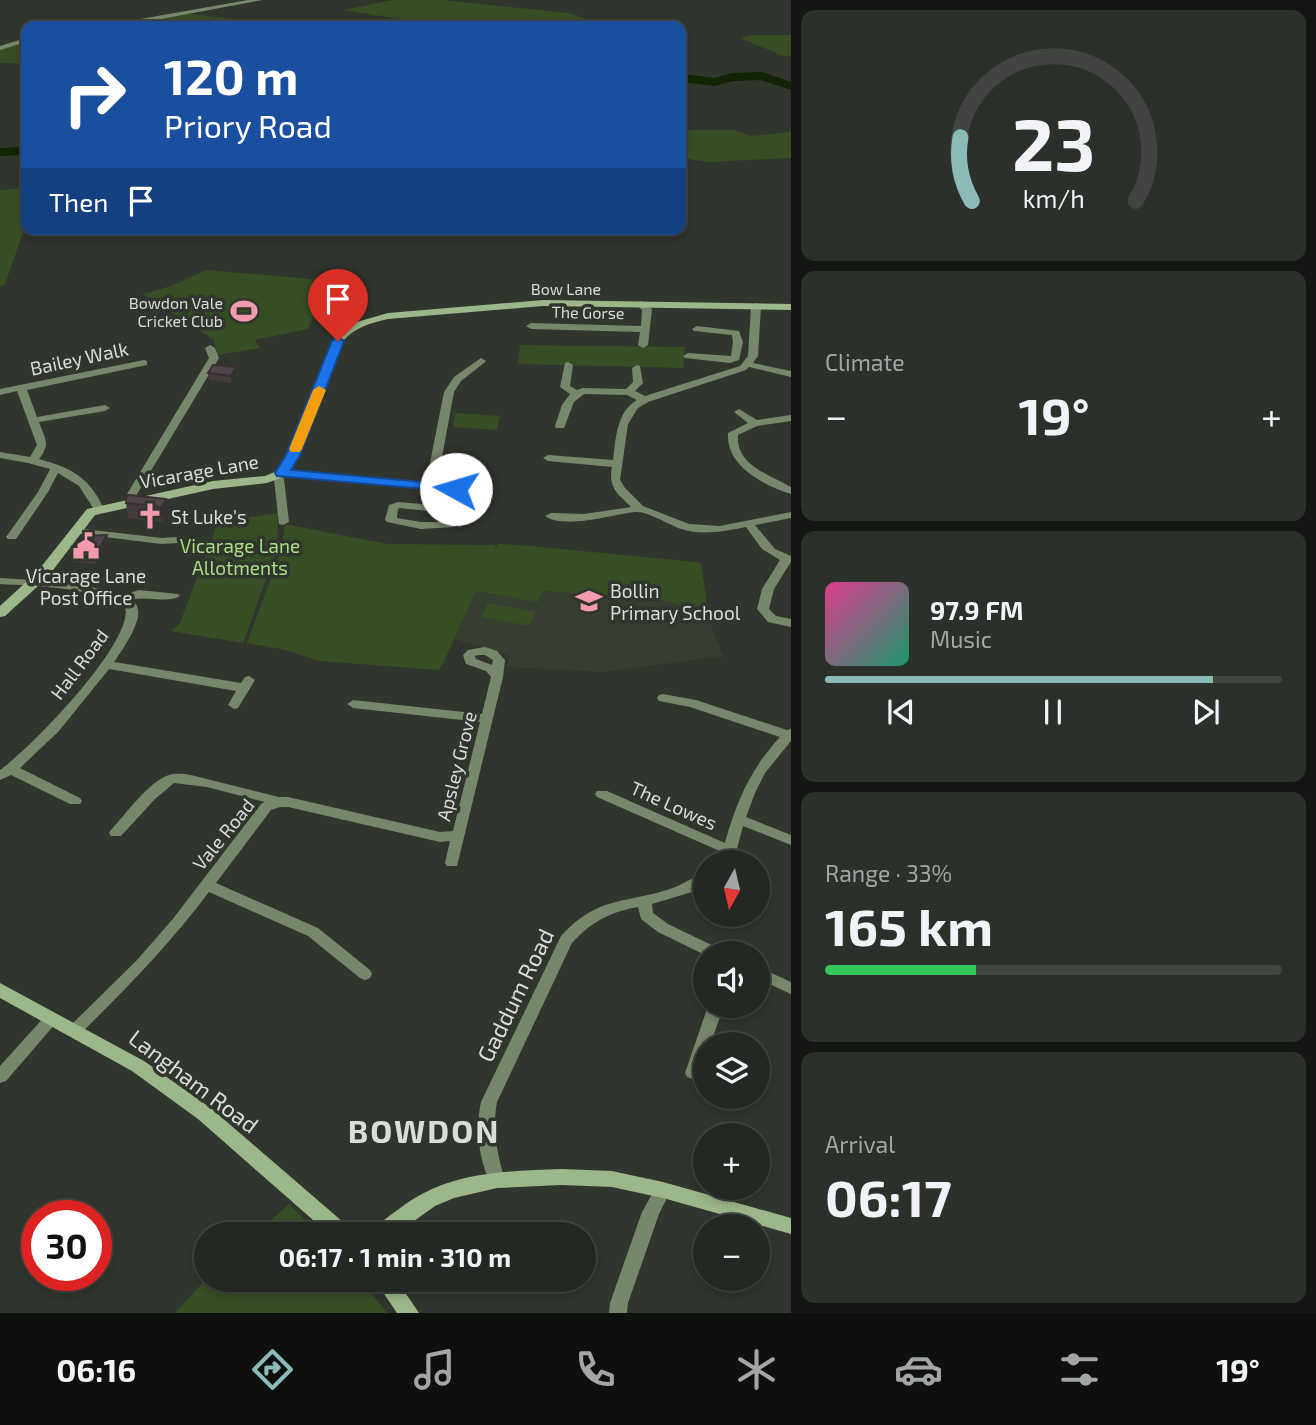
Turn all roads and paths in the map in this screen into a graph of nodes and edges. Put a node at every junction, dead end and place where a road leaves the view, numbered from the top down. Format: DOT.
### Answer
graph roads {
  1 [pos="259,0"];
  2 [pos="141,21"];
  3 [pos="21,42"];
  4 [pos="0,48"];
  5 [pos="641,304"];
  6 [pos="756,306"];
  7 [pos="791,307"];
  8 [pos="531,326"];
  9 [pos="696,328"];
  10 [pos="645,329"];
  11 [pos="738,342"];
  12 [pos="754,343"];
  13 [pos="643,345"];
  14 [pos="210,348"];
  15 [pos="688,356"];
  16 [pos="481,360"];
  17 [pos="144,363"];
  18 [pos="746,364"];
  19 [pos="568,365"];
  20 [pos="637,368"];
  21 [pos="791,374"];
  22 [pos="21,388"];
  23 [pos="0,392"];
  24 [pos="629,393"];
  25 [pos="576,394"];
  26 [pos="644,400"];
  27 [pos="105,408"];
  28 [pos="739,412"];
  29 [pos="791,418"];
  30 [pos="34,420"];
  31 [pos="755,423"];
  32 [pos="560,426"];
  33 [pos="0,454"];
  34 [pos="548,458"];
  35 [pos="32,461"];
  36 [pos="617,464"];
  37 [pos="55,469"];
  38 [pos="279,475"];
  39 [pos="431,486"];
  40 [pos="456,489"];
  41 [pos="791,491"];
  42 [pos="131,502"];
  43 [pos="427,506"];
  44 [pos="639,508"];
  45 [pos="99,509"];
  46 [pos="791,515"];
  47 [pos="551,516"];
  48 [pos="283,522"];
  49 [pos="749,524"];
  50 [pos="75,531"];
  51 [pos="12,537"];
  52 [pos="177,540"];
  53 [pos="788,559"];
  54 [pos="0,581"];
  55 [pos="36,582"];
  56 [pos="174,596"];
  57 [pos="123,599"];
  58 [pos="0,613"];
  59 [pos="791,623"];
  60 [pos="105,664"];
  61 [pos="497,677"];
  62 [pos="663,698"];
  63 [pos="353,704"];
  64 [pos="234,705"];
  65 [pos="488,719"];
  66 [pos="790,734"];
  67 [pos="6,773"];
  68 [pos="602,794"];
  69 [pos="75,802"];
  70 [pos="278,802"];
  71 [pos="738,820"];
  72 [pos="116,833"];
  73 [pos="459,835"];
  74 [pos="791,840"];
  75 [pos="713,850"];
  76 [pos="729,850"];
  77 [pos="452,863"];
  78 [pos="206,885"];
  79 [pos="693,885"];
  80 [pos="644,901"];
  81 [pos="693,942"];
  82 [pos="365,974"];
  83 [pos="770,978"];
  84 [pos="791,988"];
  85 [pos="0,990"];
  86 [pos="51,1019"];
  87 [pos="75,1030"];
  88 [pos="0,1077"];
  89 [pos="497,1181"];
  90 [pos="663,1190"];
  91 [pos="329,1222"];
  92 [pos="397,1222"];
  93 [pos="791,1226"];
  94 [pos="394,1292"];
  95 [pos="409,1313"];
  96 [pos="618,1313"];
  1 -- 2 [label="street"];
  3 -- 4 [label="street"];
  5 -- 6 [label="street, Bow Lane"];
  5 -- 10 [label="street, The Gorse"];
  5 -- 38 [label="street, Bow Lane"];
  6 -- 7 [label="street, Bow Lane"];
  6 -- 12 [label="street"];
  8 -- 10 [label="street, The Gorse"];
  9 -- 11 [label="street"];
  10 -- 13 [label="street, The Gorse"];
  11 -- 12 [label="street"];
  11 -- 15 [label="street"];
  12 -- 18 [label="street"];
  14 -- 42 [label="street"];
  16 -- 39 [label="street"];
  17 -- 22 [label="street, Bailey Walk"];
  18 -- 21 [label="street"];
  18 -- 26 [label="street"];
  19 -- 25 [label="street"];
  20 -- 24 [label="street"];
  22 -- 23 [label="street, Bailey Walk"];
  22 -- 30 [label="street"];
  24 -- 25 [label="street"];
  24 -- 26 [label="street"];
  25 -- 32 [label="street"];
  26 -- 36 [label="street"];
  27 -- 30 [label="street"];
  28 -- 31 [label="street"];
  29 -- 31 [label="street"];
  30 -- 35 [label="street"];
  31 -- 41 [label="street"];
  33 -- 35 [label="street"];
  34 -- 36 [label="street"];
  35 -- 37 [label="street"];
  36 -- 44 [label="street"];
  37 -- 45 [label="street"];
  37 -- 51 [label="street"];
  38 -- 39 [label="street"];
  38 -- 42 [label="street, Vicarage Lane"];
  38 -- 48 [label="street"];
  39 -- 40 [label="street"];
  39 -- 43 [label="street"];
  42 -- 45 [label="street, Vicarage Lane"];
  43 -- 43 [label="street"];
  44 -- 47 [label="street"];
  44 -- 49 [label="street"];
  45 -- 50 [label="street"];
  46 -- 49 [label="street"];
  49 -- 53 [label="street"];
  50 -- 52 [label="street"];
  50 -- 55 [label="street"];
  53 -- 59 [label="street"];
  54 -- 55 [label="street"];
  55 -- 57 [label="street"];
  55 -- 58 [label="street"];
  56 -- 57 [label="street"];
  57 -- 60 [label="street, Hall Road"];
  60 -- 64 [label="street"];
  60 -- 67 [label="street, Hall Road"];
  61 -- 65 [label="street, Apsley Grove"];
  62 -- 66 [label="street"];
  63 -- 65 [label="street"];
  65 -- 73 [label="street, Apsley Grove"];
  66 -- 71 [label="street"];
  67 -- 69 [label="street"];
  68 -- 75 [label="street, The Lowes"];
  70 -- 72 [label="street"];
  70 -- 73 [label="street, Vale Road"];
  70 -- 78 [label="street, Vale Road"];
  71 -- 74 [label="street"];
  71 -- 76 [label="street"];
  73 -- 77 [label="street, Apsley Grove"];
  78 -- 82 [label="street"];
  78 -- 87 [label="street, Vale Road"];
  79 -- 80 [label="street, Gaddum Road"];
  80 -- 81 [label="street"];
  80 -- 89 [label="street, Gaddum Road"];
  83 -- 84 [label="street"];
  85 -- 86 [label="street, Langham Road"];
  86 -- 87 [label="street, Langham Road"];
  86 -- 88 [label="street"];
  87 -- 91 [label="street, Langham Road"];
  89 -- 90 [label="street"];
  89 -- 92 [label="street"];
  90 -- 93 [label="street"];
  90 -- 96 [label="street"];
  94 -- 95 [label="street"];
}
